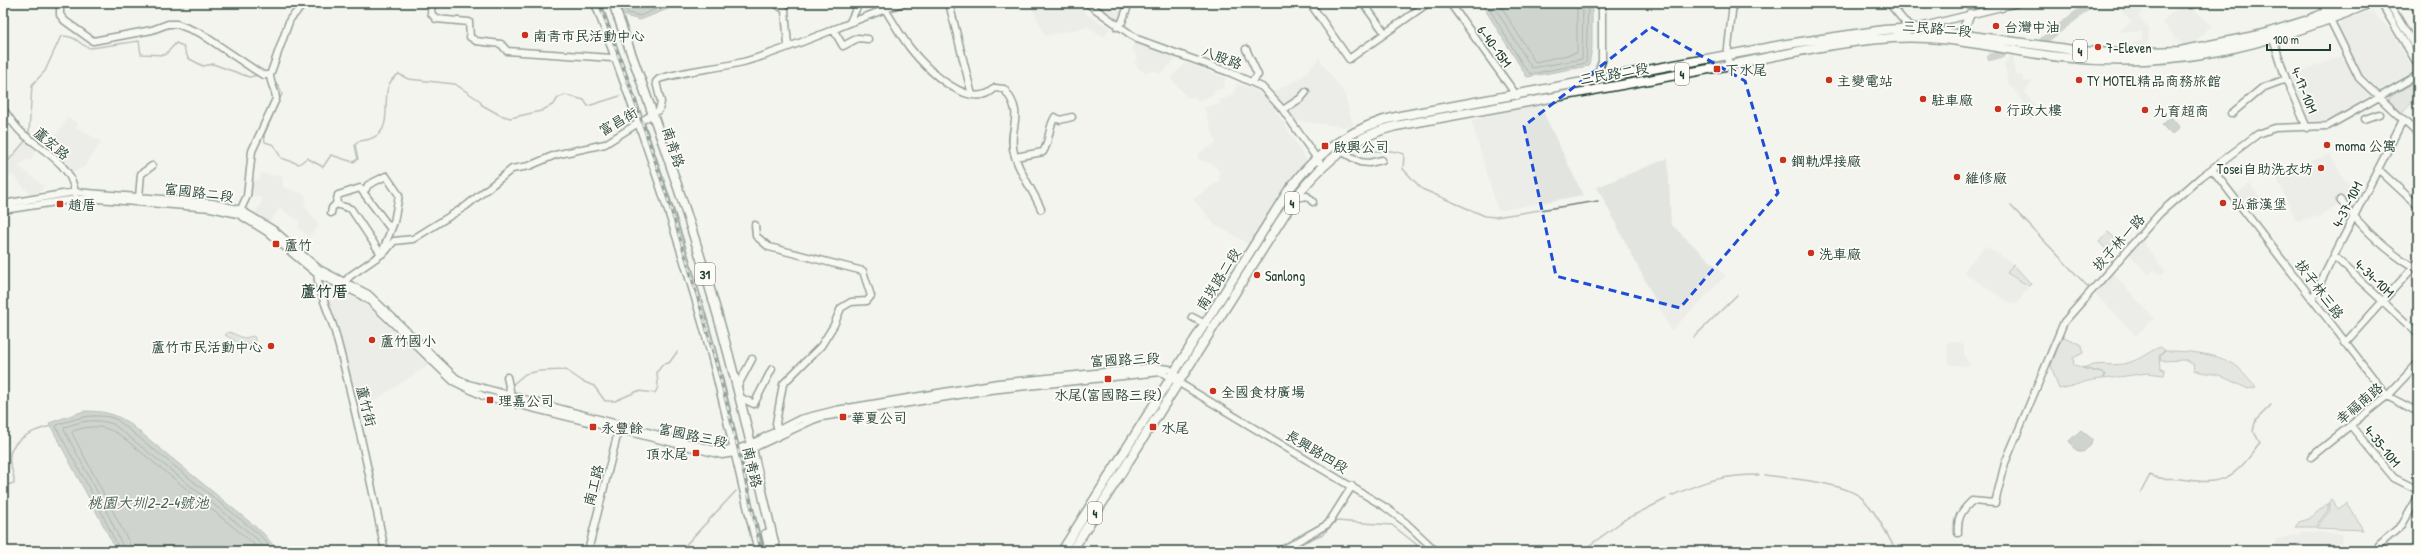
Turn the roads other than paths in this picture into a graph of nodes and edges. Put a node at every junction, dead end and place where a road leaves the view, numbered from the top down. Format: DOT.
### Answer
graph roads {
  1 [pos="60,3"];
  2 [pos="304,3"];
  3 [pos="432,3"];
  4 [pos="592,3"];
  5 [pos="596,3"];
  6 [pos="608,3"];
  7 [pos="613,3"];
  8 [pos="775,3"];
  9 [pos="860,3"];
  10 [pos="903,3"];
  11 [pos="949,3"];
  12 [pos="1087,3"];
  13 [pos="1130,3"];
  14 [pos="1310,3"];
  15 [pos="1363,3"];
  16 [pos="1428,3"];
  17 [pos="1450,3"];
  18 [pos="1602,3"];
  19 [pos="1734,3"];
  20 [pos="1889,3"];
  21 [pos="1996,3"];
  22 [pos="2018,3"];
  23 [pos="2189,3"];
  24 [pos="2199,3"];
  25 [pos="2322,3"];
  26 [pos="2350,3"];
  27 [pos="2371,3"];
  28 [pos="2381,3"];
  29 [pos="2389,3"];
  30 [pos="2002,8"];
  31 [pos="885,9"];
  32 [pos="1970,14"];
  33 [pos="2328,17"];
  34 [pos="850,22"];
  35 [pos="1117,27"];
  36 [pos="1912,28"];
  37 [pos="833,29"];
  38 [pos="1385,34"];
  39 [pos="1969,35"];
  40 [pos="868,38"];
  41 [pos="1892,38"];
  42 [pos="2273,39"];
  43 [pos="788,46"];
  44 [pos="1246,49"];
  45 [pos="2192,49"];
  46 [pos="2418,52"];
  47 [pos="612,58"];
  48 [pos="2186,58"];
  49 [pos="1728,61"];
  50 [pos="2418,65"];
  51 [pos="270,75"];
  52 [pos="2418,75"];
  53 [pos="2286,79"];
  54 [pos="1595,80"];
  55 [pos="1252,81"];
  56 [pos="1306,92"];
  57 [pos="972,95"];
  58 [pos="1516,95"];
  59 [pos="2380,97"];
  60 [pos="1520,103"];
  61 [pos="1463,104"];
  62 [pos="3,109"];
  63 [pos="1283,110"];
  64 [pos="1473,112"];
  65 [pos="2231,114"];
  66 [pos="2379,114"];
  67 [pos="652,115"];
  68 [pos="1072,117"];
  69 [pos="2365,119"];
  70 [pos="2403,120"];
  71 [pos="638,123"];
  72 [pos="2307,128"];
  73 [pos="2418,134"];
  74 [pos="1341,151"];
  75 [pos="1015,157"];
  76 [pos="1316,159"];
  77 [pos="1382,160"];
  78 [pos="152,166"];
  79 [pos="1322,166"];
  80 [pos="2212,169"];
  81 [pos="2378,169"];
  82 [pos="366,189"];
  83 [pos="75,192"];
  84 [pos="139,197"];
  85 [pos="76,198"];
  86 [pos="1295,198"];
  87 [pos="2340,200"];
  88 [pos="1313,202"];
  89 [pos="3,204"];
  90 [pos="336,204"];
  91 [pos="2418,206"];
  92 [pos="1041,208"];
  93 [pos="3,210"];
  94 [pos="240,212"];
  95 [pos="331,213"];
  96 [pos="2353,217"];
  97 [pos="755,225"];
  98 [pos="390,228"];
  99 [pos="389,236"];
  100 [pos="394,241"];
  101 [pos="2334,256"];
  102 [pos="2417,266"];
  103 [pos="318,272"];
  104 [pos="688,274"];
  105 [pos="706,278"];
  106 [pos="344,283"];
  107 [pos="689,293"];
  108 [pos="2312,299"];
  109 [pos="710,302"];
  110 [pos="2382,302"];
  111 [pos="1192,317"];
  112 [pos="1205,324"];
  113 [pos="2418,334"];
  114 [pos="2345,343"];
  115 [pos="752,358"];
  116 [pos="435,360"];
  117 [pos="2418,363"];
  118 [pos="772,369"];
  119 [pos="507,377"];
  120 [pos="1176,377"];
  121 [pos="737,387"];
  122 [pos="2387,396"];
  123 [pos="739,397"];
  124 [pos="511,400"];
  125 [pos="2418,412"];
  126 [pos="2351,426"];
  127 [pos="619,428"];
  128 [pos="778,434"];
  129 [pos="749,448"];
  130 [pos="733,452"];
  131 [pos="2311,457"];
  132 [pos="751,468"];
  133 [pos="1352,486"];
  134 [pos="761,488"];
  135 [pos="2418,490"];
  136 [pos="2418,497"];
  137 [pos="1958,533"];
  138 [pos="2379,545"];
  139 [pos="1282,550"];
  140 [pos="385,551"];
  141 [pos="588,551"];
  142 [pos="754,551"];
  143 [pos="758,551"];
  144 [pos="770,551"];
  145 [pos="776,551"];
  146 [pos="1062,551"];
  147 [pos="1072,551"];
  148 [pos="1436,551"];
  1 -- 51 [label="street"];
  2 -- 51 [label="street"];
  3 -- 47 [label="street"];
  4 -- 47 [label="main road, 31"];
  5 -- 71 [label="main road, 南青路 / 31"];
  6 -- 67 [label="main road, 南青路 / 31"];
  7 -- 67 [label="main road, 31"];
  8 -- 43 [label="street"];
  9 -- 34 [label="street"];
  10 -- 31 [label="street, 富昌街"];
  11 -- 57 [label="street"];
  12 -- 35 [label="street, 八股路"];
  13 -- 35 [label="street"];
  14 -- 38 [label="street"];
  15 -- 38 [label="street"];
  16 -- 38 [label="street"];
  17 -- 58 [label="street, 6-40-15M"];
  18 -- 54 [label="street"];
  19 -- 49 [label="street"];
  20 -- 36 [label="street"];
  21 -- 30 [label="street"];
  22 -- 30 [label="street"];
  23 -- 24 [label="street"];
  25 -- 33 [label="street"];
  26 -- 33 [label="main road, 三民路二段 / 4"];
  27 -- 33 [label="main road, 三民路二段 / 4"];
  28 -- 50 [label="street"];
  29 -- 46 [label="street"];
  30 -- 32 [label="street"];
  31 -- 34 [label="street, 富昌街"];
  31 -- 57 [label="street"];
  32 -- 36 [label="street"];
  32 -- 39 [label="main road"];
  33 -- 42 [label="main road, 三民路二段 / 4"];
  33 -- 45 [label="main road, 三民路二段 / 4"];
  33 -- 59 [label="street"];
  34 -- 37 [label="street, 富昌街"];
  35 -- 55 [label="street, 八股路"];
  36 -- 39 [label="main road, 三民路二段 / 4"];
  36 -- 41 [label="street"];
  36 -- 49 [label="main road, 三民路二段 / 4"];
  37 -- 40 [label="street"];
  37 -- 43 [label="street, 富昌街"];
  39 -- 45 [label="main road, 三民路二段 / 4"];
  41 -- 48 [label="main road, 三民路二段 / 4"];
  41 -- 49 [label="main road, 三民路二段 / 4"];
  42 -- 48 [label="main road, 三民路二段 / 4"];
  42 -- 53 [label="street, 4-17-10M"];
  43 -- 67 [label="street, 富昌街"];
  44 -- 55 [label="street"];
  45 -- 48 [label="street"];
  47 -- 71 [label="main road, 31"];
  49 -- 54 [label="main road, 三民路二段 / 4"];
  49 -- 60 [label="main road, 三民路二段 / 4"];
  51 -- 94 [label="street"];
  52 -- 59 [label="street, 拔子林一路"];
  53 -- 65 [label="street"];
  53 -- 72 [label="street, 4-17-10M"];
  54 -- 58 [label="main road, 三民路二段 / 4"];
  55 -- 63 [label="street, 八股路"];
  56 -- 63 [label="street"];
  57 -- 75 [label="street"];
  58 -- 60 [label="street, 6-40-15M"];
  58 -- 61 [label="main road, 三民路二段 / 4"];
  59 -- 70 [label="street"];
  59 -- 72 [label="street, 拔子林一路"];
  60 -- 64 [label="main road, 三民路二段 / 4"];
  61 -- 76 [label="main road, 南崁路二段 / 4"];
  62 -- 83 [label="street, 蘆宏路"];
  63 -- 76 [label="street, 八股路"];
  64 -- 74 [label="main road, 南崁路二段 / 4"];
  66 -- 69 [label="street"];
  67 -- 71 [label="street, 富昌街"];
  67 -- 105 [label="main road, 31"];
  67 -- 109 [label="main road, 南青路 / 31"];
  68 -- 75 [label="street"];
  70 -- 73 [label="street"];
  70 -- 81 [label="street, 4-37-10M"];
  71 -- 100 [label="street, 富昌街"];
  71 -- 104 [label="main road, 南青路 / 31"];
  71 -- 107 [label="main road, 31"];
  72 -- 80 [label="street, 拔子林一路"];
  74 -- 77 [label="street"];
  74 -- 79 [label="main road, 南崁路二段 / 4"];
  75 -- 92 [label="street"];
  76 -- 79 [label="street, 八股路"];
  76 -- 112 [label="main road, 南崁路二段 / 4"];
  78 -- 84 [label="street"];
  79 -- 86 [label="main road, 南崁路二段 / 4"];
  80 -- 108 [label="street, 拔子林三路"];
  80 -- 137 [label="street, 拔子林一路"];
  81 -- 91 [label="street"];
  81 -- 96 [label="street, 4-37-10M"];
  82 -- 98 [label="street"];
  83 -- 84 [label="street, 富國路二段"];
  83 -- 85 [label="street, 蘆宏路"];
  83 -- 89 [label="street, 富國路二段"];
  84 -- 94 [label="street, 富國路二段"];
  85 -- 93 [label="street, 富國路二段"];
  85 -- 94 [label="street, 富國路二段"];
  86 -- 88 [label="street"];
  86 -- 120 [label="main road, 南崁路二段 / 4"];
  87 -- 96 [label="street"];
  90 -- 95 [label="street"];
  90 -- 98 [label="street"];
  90 -- 99 [label="street"];
  94 -- 103 [label="street, 富國路二段"];
  96 -- 101 [label="street, 4-37-10M"];
  96 -- 102 [label="street"];
  97 -- 128 [label="street"];
  98 -- 99 [label="street"];
  99 -- 100 [label="street"];
  100 -- 106 [label="street"];
  101 -- 108 [label="street, 4-37-10M"];
  101 -- 110 [label="street, 4-34-10M"];
  102 -- 110 [label="street"];
  103 -- 106 [label="street, 富國路二段"];
  103 -- 140 [label="street, 蘆竹街"];
  104 -- 107 [label="main road, 南青路"];
  104 -- 130 [label="main road, 南青路 / 31"];
  105 -- 109 [label="main road, 南青路"];
  105 -- 121 [label="main road, 31"];
  106 -- 116 [label="street, 富國路二段"];
  107 -- 130 [label="main road, 31"];
  108 -- 114 [label="street, 拔子林三路"];
  109 -- 129 [label="main road, 南青路 / 31"];
  110 -- 113 [label="street, 4-34-10M"];
  110 -- 114 [label="street"];
  111 -- 112 [label="street"];
  112 -- 120 [label="main road, 南崁路二段 / 4"];
  114 -- 122 [label="street, 拔子林三路"];
  115 -- 121 [label="street"];
  116 -- 124 [label="street, 富國路三段"];
  117 -- 122 [label="street, 幸福南路"];
  118 -- 123 [label="street"];
  119 -- 124 [label="street"];
  120 -- 128 [label="street, 富國路三段"];
  120 -- 133 [label="street, 長興路四段"];
  120 -- 146 [label="main road, 南崁路二段 / 4"];
  120 -- 147 [label="main road, 南崁路二段 / 4"];
  121 -- 123 [label="main road, 31"];
  122 -- 125 [label="street, 拔子林三路"];
  122 -- 126 [label="street, 幸福南路"];
  123 -- 129 [label="main road, 31"];
  124 -- 127 [label="street, 富國路三段"];
  126 -- 131 [label="street, 幸福南路"];
  126 -- 135 [label="street, 4-35-10M"];
  127 -- 130 [label="street, 富國路三段"];
  127 -- 141 [label="street, 南工路"];
  128 -- 129 [label="street, 富國路三段"];
  129 -- 130 [label="street, 富國路三段"];
  129 -- 132 [label="main road, 南青路 / 31"];
  129 -- 134 [label="main road, 31"];
  130 -- 142 [label="main road, 31"];
  130 -- 143 [label="main road, 南青路 / 31"];
  132 -- 134 [label="main road, 南青路"];
  132 -- 144 [label="main road, 南青路 / 31"];
  133 -- 139 [label="street"];
  133 -- 148 [label="street, 長興路四段"];
  134 -- 145 [label="main road, 31"];
  136 -- 138 [label="street"];
}
